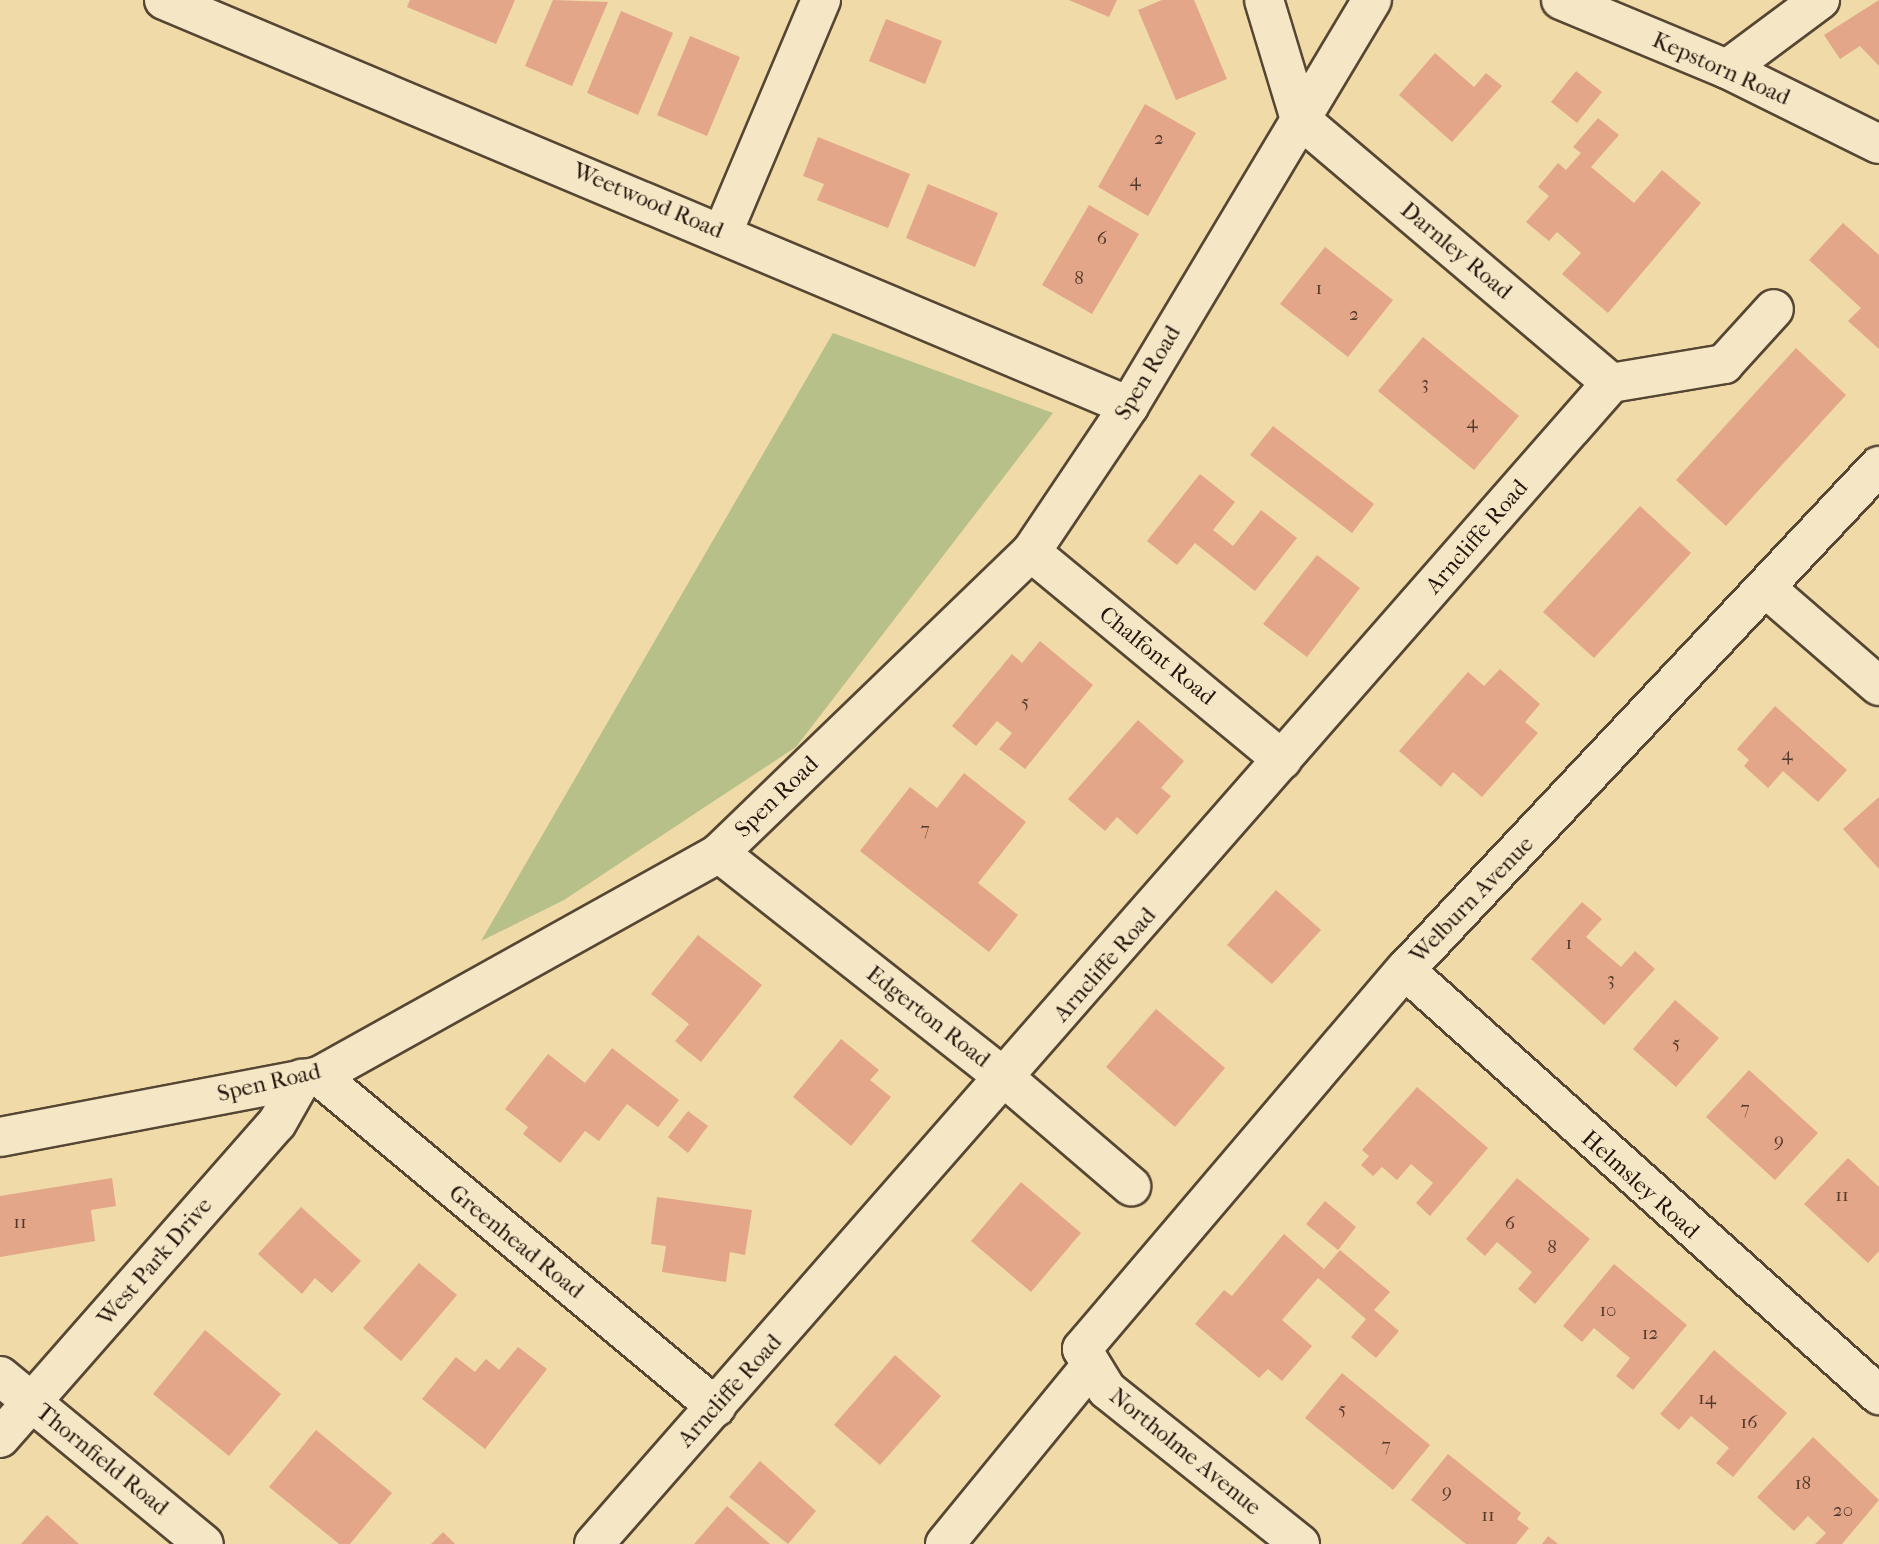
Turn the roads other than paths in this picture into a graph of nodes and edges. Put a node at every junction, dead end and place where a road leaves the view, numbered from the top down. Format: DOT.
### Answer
graph roads {
  1 [pos="164,0"];
  2 [pos="821,0"];
  3 [pos="1264,0"];
  4 [pos="1372,0"];
  5 [pos="1561,0"];
  6 [pos="1820,0"];
  7 [pos="1727,69"];
  8 [pos="1300,120"];
  9 [pos="1879,144"];
  10 [pos="723,232"];
  11 [pos="1774,309"];
  12 [pos="1611,383"];
  13 [pos="1129,406"];
  14 [pos="1879,466"];
  15 [pos="1031,552"];
  16 [pos="1767,589"];
  17 [pos="1879,686"];
  18 [pos="1282,760"];
  19 [pos="719,852"];
  20 [pos="1405,970"];
  21 [pos="310,1078"];
  22 [pos="1006,1079"];
  23 [pos="0,1137"];
  24 [pos="1131,1186"];
  25 [pos="1086,1358"];
  26 [pos="0,1376"];
  27 [pos="1879,1395"];
  28 [pos="32,1402"];
  29 [pos="716,1407"];
  30 [pos="0,1438"];
  31 [pos="204,1544"];
  32 [pos="594,1544"];
  33 [pos="945,1544"];
  34 [pos="1300,1544"];
  1 -- 10 [label="street, Weetwood Road"];
  2 -- 10 [label="street"];
  3 -- 8 [label="street"];
  4 -- 8 [label="street, Spen Road"];
  5 -- 7 [label="street, Kepstorn Road"];
  6 -- 7 [label="street"];
  7 -- 9 [label="street, Kepstorn Road"];
  8 -- 12 [label="street, Darnley Road"];
  8 -- 13 [label="street, Spen Road"];
  10 -- 13 [label="street, Weetwood Road"];
  11 -- 12 [label="street"];
  12 -- 18 [label="street, Arncliffe Road"];
  13 -- 15 [label="street, Spen Road"];
  14 -- 16 [label="street, Welburn Avenue"];
  15 -- 18 [label="street, Chalfont Road"];
  15 -- 19 [label="street, Spen Road"];
  16 -- 17 [label="street"];
  16 -- 20 [label="street, Welburn Avenue"];
  18 -- 22 [label="street, Arncliffe Road"];
  19 -- 21 [label="street, Spen Road"];
  19 -- 22 [label="street, Edgerton Road"];
  20 -- 25 [label="street, Welburn Avenue"];
  20 -- 27 [label="street, Helmsley Road"];
  21 -- 23 [label="street, Spen Road"];
  21 -- 28 [label="street, West Park Drive"];
  21 -- 29 [label="street, Greenhead Road"];
  22 -- 24 [label="street, Edgerton Road"];
  22 -- 29 [label="street, Arncliffe Road"];
  25 -- 33 [label="street, Welburn Avenue"];
  25 -- 34 [label="street, Northolme Avenue"];
  26 -- 28 [label="street, Thornfield Road"];
  28 -- 30 [label="street, West Park Drive"];
  28 -- 31 [label="street, Thornfield Road"];
  29 -- 32 [label="street, Arncliffe Road"];
}
